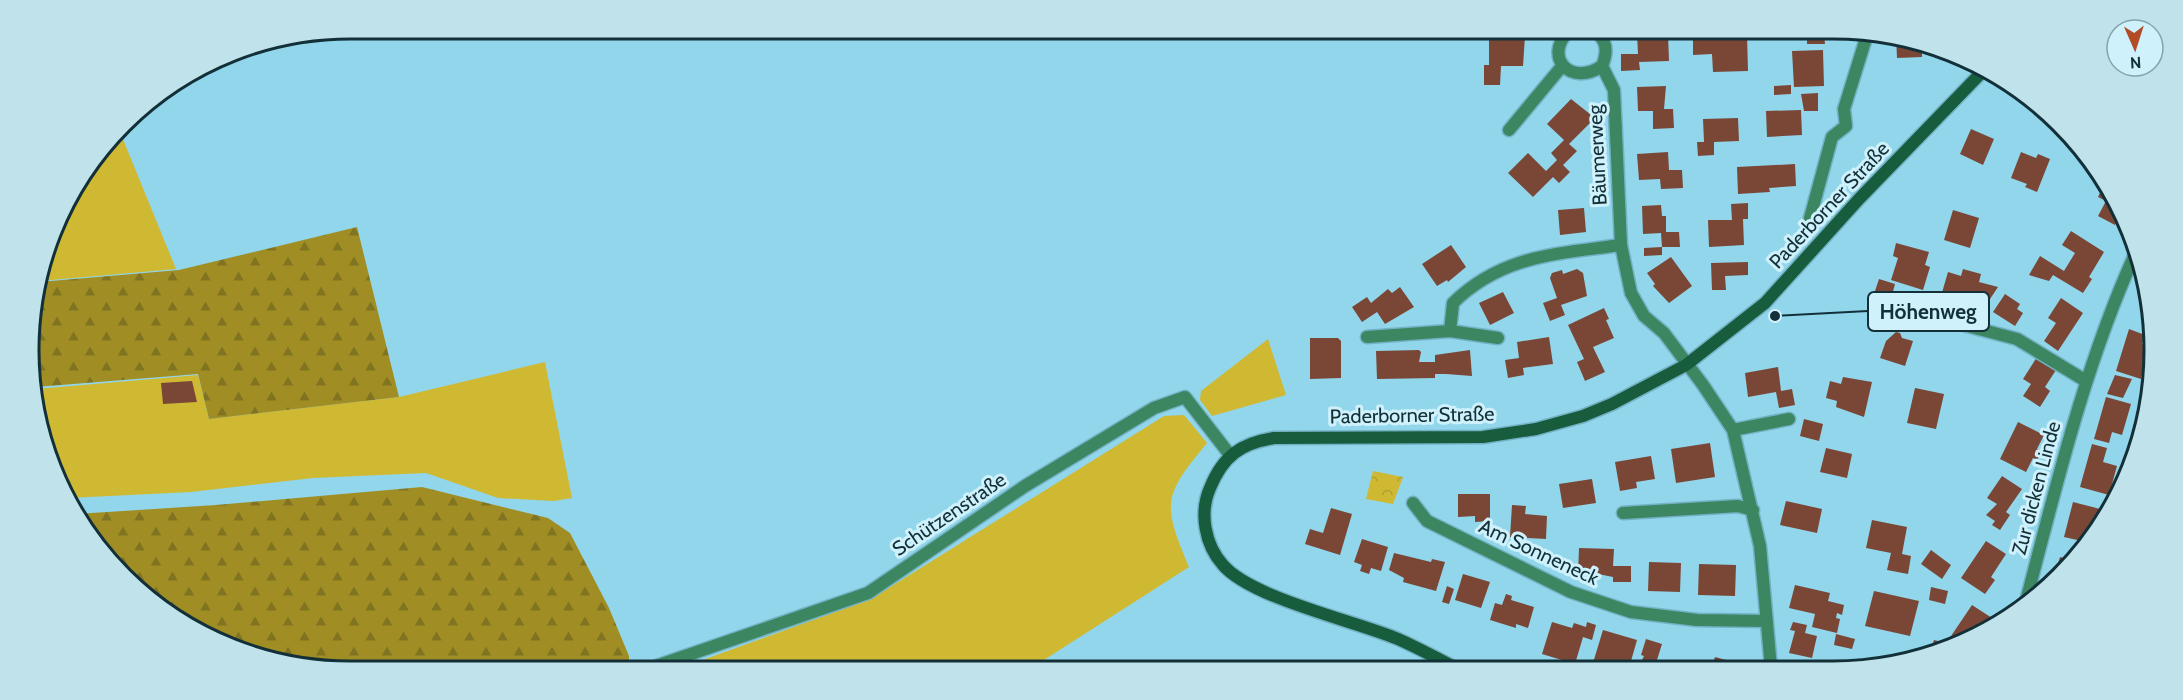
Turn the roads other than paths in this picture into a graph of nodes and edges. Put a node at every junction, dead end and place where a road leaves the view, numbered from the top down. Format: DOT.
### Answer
graph roads {
  1 [pos="1562,39"];
  2 [pos="1602,39"];
  3 [pos="1865,41"];
  4 [pos="1563,65"];
  5 [pos="1602,66"];
  6 [pos="1979,75"];
  7 [pos="1509,130"];
  8 [pos="1810,218"];
  9 [pos="1621,245"];
  10 [pos="2131,263"];
  11 [pos="1906,310"];
  12 [pos="1450,332"];
  13 [pos="1367,337"];
  14 [pos="1498,338"];
  15 [pos="1686,365"];
  16 [pos="2086,381"];
  17 [pos="1789,419"];
  18 [pos="1732,430"];
  19 [pos="1230,455"];
  20 [pos="1413,503"];
  21 [pos="1753,510"];
  22 [pos="1623,513"];
  23 [pos="2028,592"];
  24 [pos="1767,621"];
  25 [pos="671,661"];
  26 [pos="1442,661"];
  27 [pos="1770,661"];
  1 -- 4 [label="street"];
  2 -- 5 [label="street"];
  3 -- 8 [label="street"];
  4 -- 5 [label="street"];
  4 -- 7 [label="street"];
  5 -- 9 [label="street, Bäumerweg"];
  6 -- 15 [label="main road, Paderborner Straße"];
  9 -- 12 [label="street"];
  9 -- 15 [label="street, Bäumerweg"];
  10 -- 16 [label="street, Zur dicken Linde"];
  11 -- 16 [label="street"];
  12 -- 13 [label="street"];
  12 -- 14 [label="street"];
  15 -- 18 [label="street, Bäumerweg"];
  15 -- 19 [label="main road, Paderborner Straße"];
  16 -- 23 [label="street, Zur dicken Linde"];
  17 -- 18 [label="street"];
  18 -- 21 [label="street, Bäumerweg"];
  19 -- 25 [label="street, Schützenstraße"];
  19 -- 26 [label="main road"];
  20 -- 24 [label="street, Am Sonneneck"];
  21 -- 22 [label="street"];
  21 -- 24 [label="street, Bäumerweg"];
  24 -- 27 [label="street, Bäumerweg"];
}
